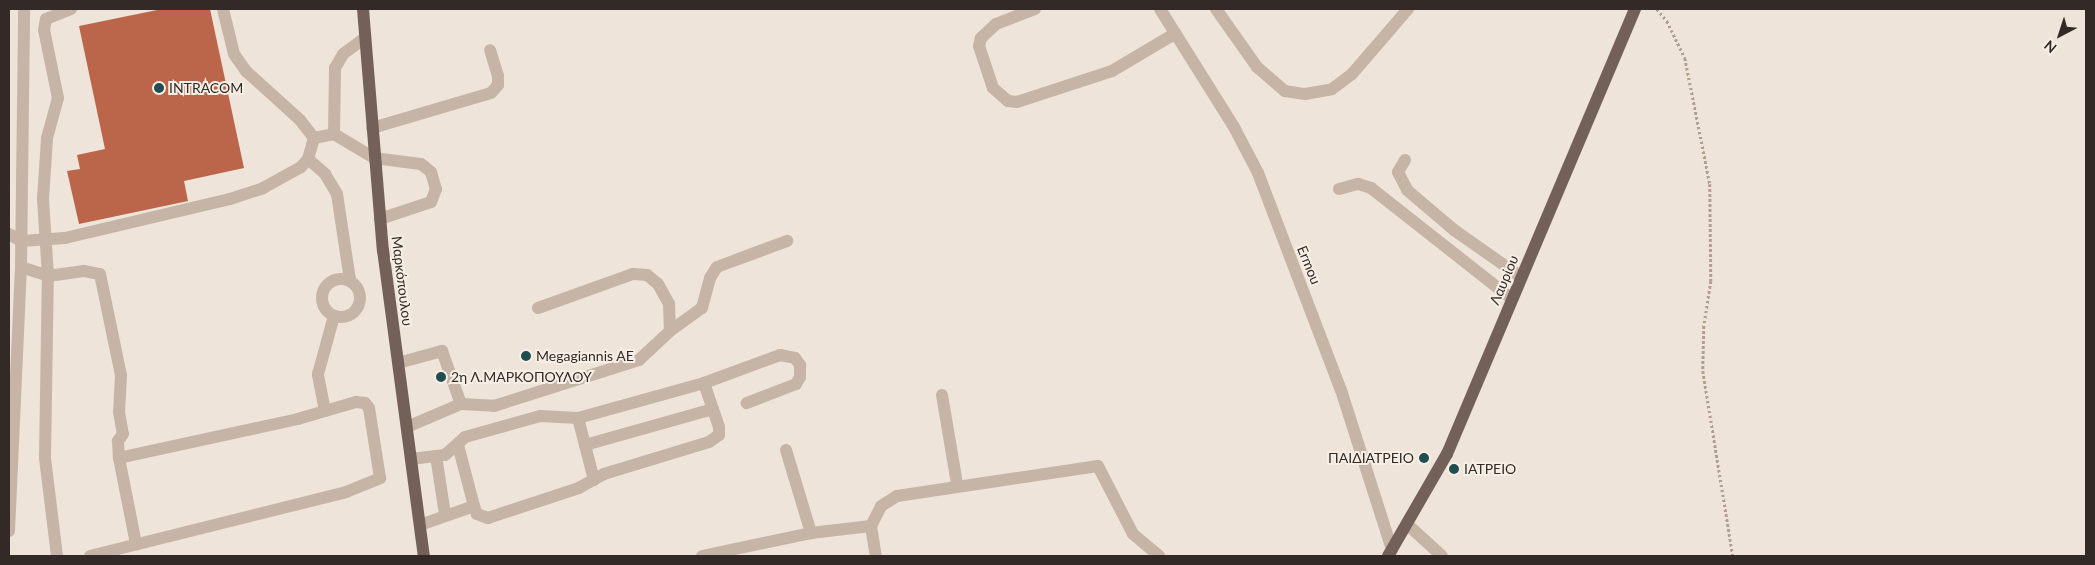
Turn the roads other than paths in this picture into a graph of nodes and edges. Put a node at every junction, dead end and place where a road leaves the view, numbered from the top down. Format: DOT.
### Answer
graph roads {
  1 [pos="24,9"];
  2 [pos="71,9"];
  3 [pos="223,9"];
  4 [pos="363,9"];
  5 [pos="1035,9"];
  6 [pos="1160,9"];
  7 [pos="1216,9"];
  8 [pos="1408,9"];
  9 [pos="1635,9"];
  10 [pos="1176,33"];
  11 [pos="364,39"];
  12 [pos="490,50"];
  13 [pos="372,128"];
  14 [pos="334,134"];
  15 [pos="314,138"];
  16 [pos="374,158"];
  17 [pos="308,159"];
  18 [pos="1405,160"];
  19 [pos="1339,189"];
  20 [pos="380,219"];
  21 [pos="9,234"];
  22 [pos="46,240"];
  23 [pos="21,241"];
  24 [pos="787,242"];
  25 [pos="20,267"];
  26 [pos="48,276"];
  27 [pos="1521,277"];
  28 [pos="350,280"];
  29 [pos="1512,298"];
  30 [pos="538,308"];
  31 [pos="334,316"];
  32 [pos="670,331"];
  33 [pos="398,363"];
  34 [pos="704,383"];
  35 [pos="942,395"];
  36 [pos="746,403"];
  37 [pos="461,404"];
  38 [pos="713,409"];
  39 [pos="326,411"];
  40 [pos="578,418"];
  41 [pos="407,427"];
  42 [pos="458,445"];
  43 [pos="585,445"];
  44 [pos="786,450"];
  45 [pos="436,456"];
  46 [pos="119,458"];
  47 [pos="411,459"];
  48 [pos="594,480"];
  49 [pos="957,484"];
  50 [pos="474,506"];
  51 [pos="446,514"];
  52 [pos="420,525"];
  53 [pos="1408,525"];
  54 [pos="871,526"];
  55 [pos="9,531"];
  56 [pos="811,533"];
  57 [pos="136,544"];
  58 [pos="1390,553"];
  59 [pos="57,556"];
  60 [pos="90,556"];
  61 [pos="424,556"];
  62 [pos="702,556"];
  63 [pos="876,556"];
  64 [pos="1158,556"];
  65 [pos="1442,556"];
  1 -- 23 [label="street"];
  2 -- 22 [label="street"];
  3 -- 15 [label="street"];
  4 -- 11 [label="main road, Μαρκόπουλου"];
  5 -- 10 [label="street"];
  6 -- 10 [label="street, Ermou"];
  7 -- 8 [label="street"];
  9 -- 27 [label="main road, Λαυρίου"];
  10 -- 58 [label="street, Ermou"];
  11 -- 13 [label="main road, Μαρκόπουλου"];
  11 -- 14 [label="street"];
  12 -- 13 [label="street"];
  13 -- 16 [label="main road, Μαρκόπουλου"];
  14 -- 15 [label="street"];
  14 -- 16 [label="street"];
  15 -- 17 [label="street"];
  16 -- 20 [label="main road, Μαρκόπουλου"];
  16 -- 20 [label="street"];
  17 -- 22 [label="street"];
  17 -- 28 [label="street"];
  18 -- 27 [label="street"];
  19 -- 29 [label="street"];
  20 -- 33 [label="main road, Μαρκόπουλου"];
  21 -- 23 [label="street"];
  22 -- 23 [label="street"];
  22 -- 26 [label="street"];
  23 -- 25 [label="street"];
  24 -- 32 [label="street"];
  25 -- 26 [label="street"];
  25 -- 55 [label="street"];
  26 -- 46 [label="street"];
  26 -- 59 [label="street"];
  27 -- 29 [label="main road, Λαυρίου"];
  28 -- 31 [label="street"];
  28 -- 31 [label="street"];
  29 -- 53 [label="main road, Λαυρίου"];
  30 -- 32 [label="street"];
  31 -- 39 [label="street"];
  32 -- 37 [label="street"];
  33 -- 37 [label="street"];
  33 -- 41 [label="main road, Μαρκόπουλου"];
  34 -- 36 [label="street"];
  34 -- 38 [label="street"];
  34 -- 40 [label="street"];
  35 -- 49 [label="street"];
  37 -- 41 [label="street"];
  38 -- 43 [label="street"];
  38 -- 48 [label="street"];
  39 -- 46 [label="street"];
  39 -- 57 [label="street"];
  40 -- 42 [label="street"];
  40 -- 43 [label="street"];
  41 -- 47 [label="main road, Μαρκόπουλου"];
  42 -- 45 [label="street"];
  42 -- 50 [label="street"];
  43 -- 48 [label="street"];
  44 -- 56 [label="street"];
  45 -- 47 [label="street"];
  45 -- 51 [label="street"];
  46 -- 57 [label="street"];
  47 -- 52 [label="main road, Μαρκόπουλου"];
  48 -- 50 [label="street"];
  49 -- 54 [label="street"];
  49 -- 64 [label="street"];
  50 -- 51 [label="street"];
  51 -- 52 [label="street"];
  52 -- 61 [label="main road, Μαρκόπουλου"];
  53 -- 58 [label="main road, Λαυρίου"];
  53 -- 65 [label="street"];
  54 -- 56 [label="street"];
  54 -- 63 [label="street"];
  56 -- 62 [label="street"];
  57 -- 60 [label="street"];
}
